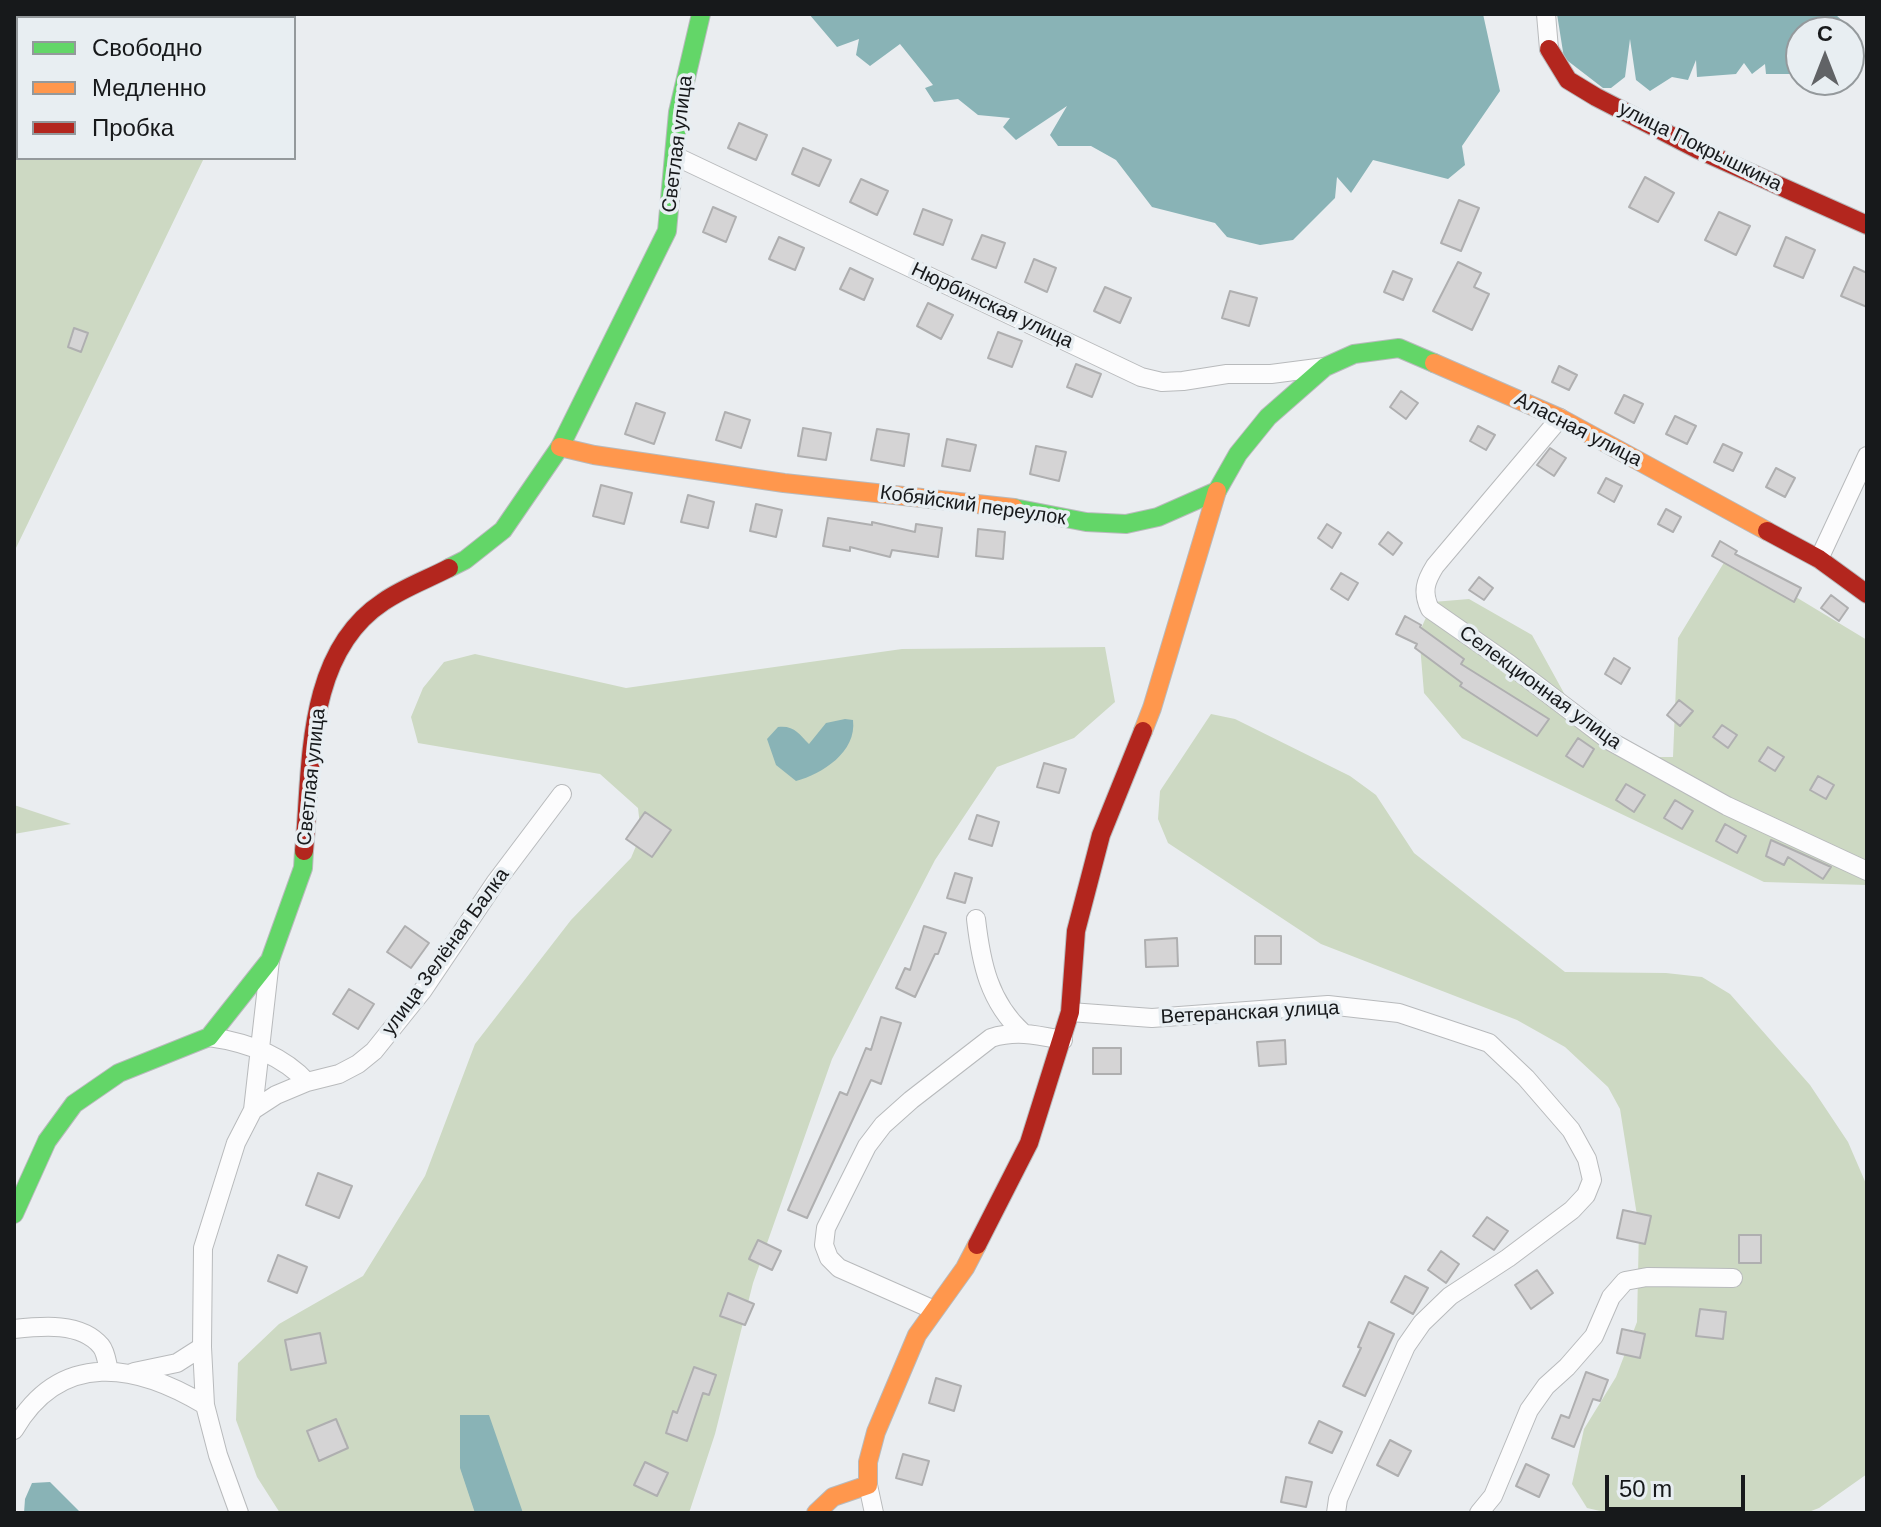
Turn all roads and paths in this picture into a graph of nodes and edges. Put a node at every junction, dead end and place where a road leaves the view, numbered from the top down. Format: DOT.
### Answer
graph roads {
  1 [pos="701,14"];
  2 [pos="1546,14"];
  3 [pos="675,156"];
  4 [pos="1867,225"];
  5 [pos="1325,367"];
  6 [pos="1560,418"];
  7 [pos="560,447"];
  8 [pos="1867,456"];
  9 [pos="1217,491"];
  10 [pos="1819,559"];
  11 [pos="1867,594"];
  12 [pos="562,794"];
  13 [pos="1867,871"];
  14 [pos="976,919"];
  15 [pos="270,960"];
  16 [pos="1070,1012"];
  17 [pos="1023,1033"];
  18 [pos="209,1037"];
  19 [pos="1063,1040"];
  20 [pos="258,1049"];
  21 [pos="307,1082"];
  22 [pos="253,1110"];
  23 [pos="14,1214"];
  24 [pos="1733,1278"];
  25 [pos="934,1310"];
  26 [pos="14,1329"];
  27 [pos="202,1347"];
  28 [pos="109,1371"];
  29 [pos="133,1373"];
  30 [pos="205,1405"];
  31 [pos="14,1430"];
  32 [pos="868,1485"];
  33 [pos="239,1513"];
  34 [pos="816,1513"];
  35 [pos="874,1513"];
  36 [pos="1336,1513"];
  37 [pos="1479,1513"];
  1 -- 3 [label="street, Светлая улица"];
  2 -- 4 [label="street, улица Покрышкина"];
  3 -- 5 [label="street, Нюрбинская улица"];
  3 -- 7 [label="street, Светлая улица"];
  5 -- 6 [label="street, Аласная улица"];
  5 -- 9 [label="street"];
  6 -- 10 [label="street, Аласная улица"];
  6 -- 13 [label="street, Селекционная улица"];
  7 -- 9 [label="street, Кобяйский переулок"];
  7 -- 15 [label="street, Светлая улица"];
  8 -- 10 [label="street"];
  9 -- 16 [label="street"];
  10 -- 11 [label="street, Аласная улица"];
  12 -- 21 [label="street, улица Зелёная Балка"];
  14 -- 17 [label="street"];
  15 -- 18 [label="street, Светлая улица"];
  15 -- 20 [label="street"];
  16 -- 19 [label="street"];
  16 -- 36 [label="street, Ветеранская улица"];
  17 -- 19 [label="street"];
  17 -- 25 [label="street"];
  18 -- 20 [label="street"];
  18 -- 23 [label="street, Светлая улица"];
  19 -- 25 [label="street"];
  20 -- 21 [label="street"];
  20 -- 22 [label="street"];
  21 -- 22 [label="street, улица Зелёная Балка"];
  22 -- 27 [label="street"];
  24 -- 37 [label="street"];
  25 -- 32 [label="street"];
  26 -- 28 [label="street"];
  27 -- 29 [label="street"];
  27 -- 30 [label="street"];
  28 -- 29 [label="street"];
  28 -- 31 [label="street"];
  29 -- 30 [label="street"];
  30 -- 33 [label="street"];
  32 -- 34 [label="street"];
  32 -- 35 [label="street"];
}
